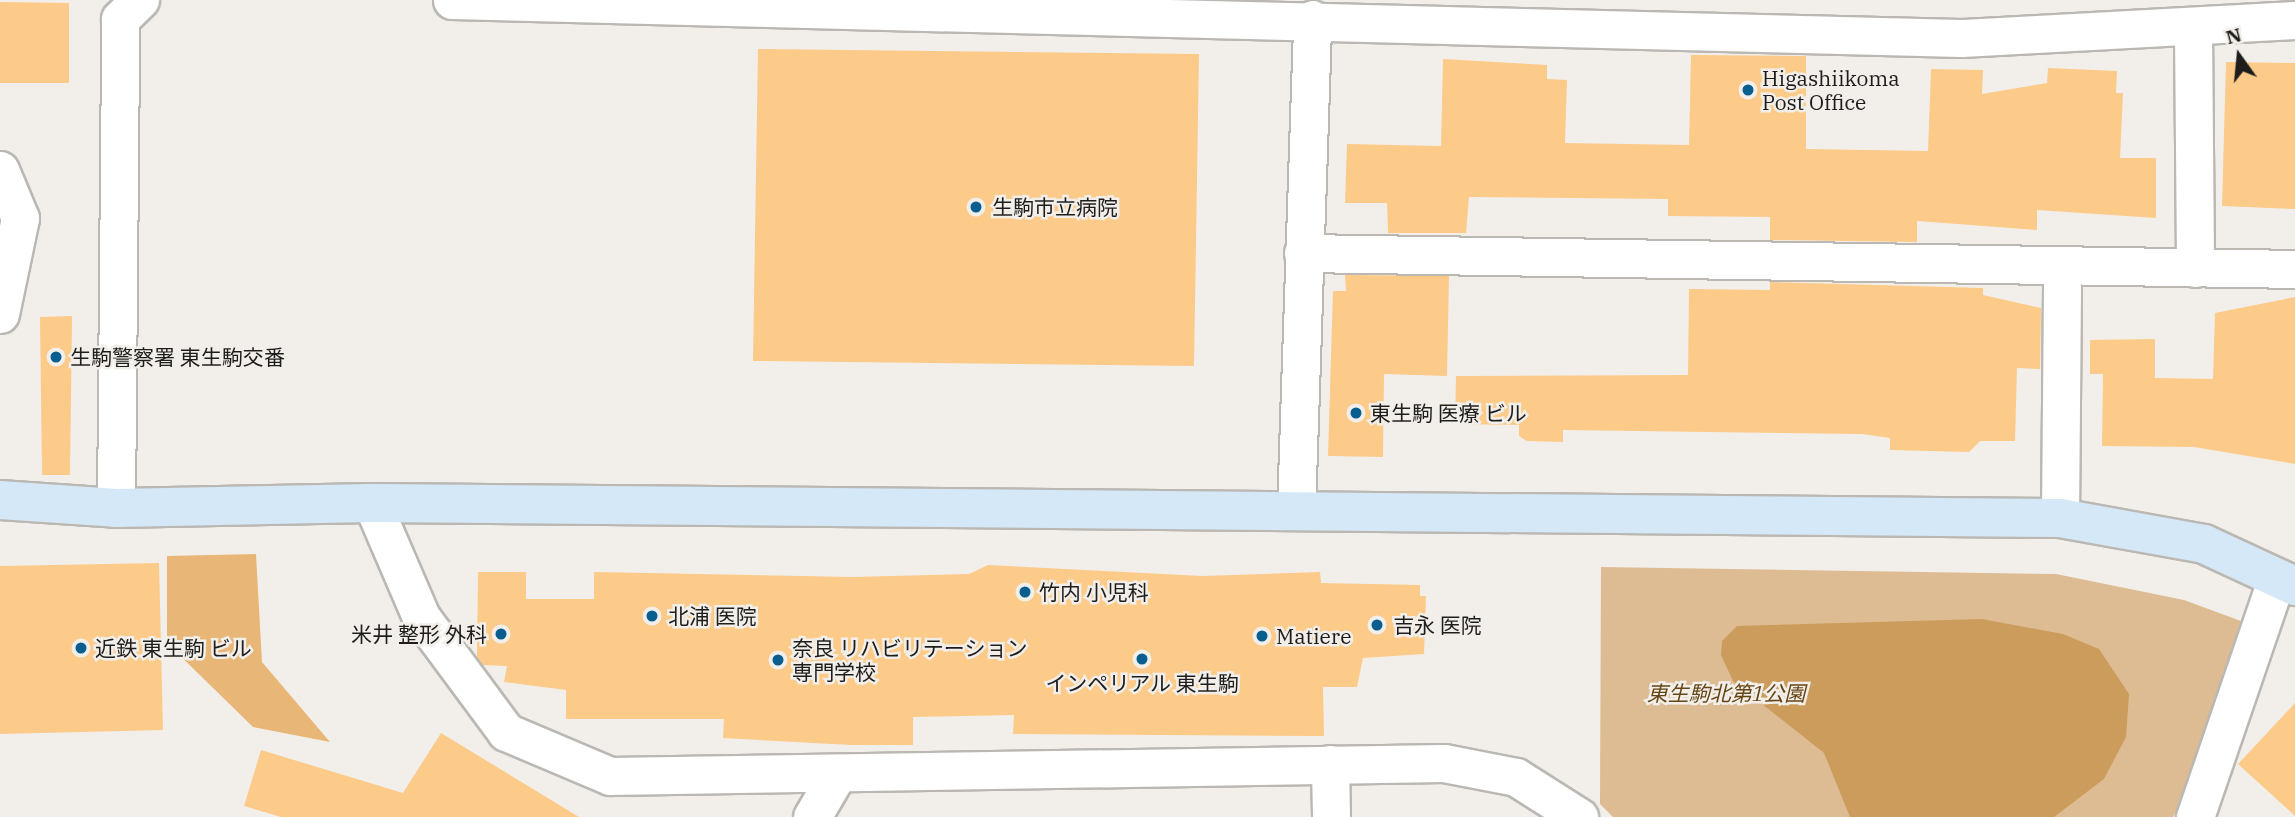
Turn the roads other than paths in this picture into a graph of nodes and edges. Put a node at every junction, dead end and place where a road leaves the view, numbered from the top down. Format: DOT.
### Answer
graph roads {
  1 [pos="140,0"];
  2 [pos="452,0"];
  3 [pos="1312,19"];
  4 [pos="2295,20"];
  5 [pos="2193,30"];
  6 [pos="0,170"];
  7 [pos="1303,253"];
  8 [pos="2062,266"];
  9 [pos="2195,268"];
  10 [pos="2295,270"];
  11 [pos="0,314"];
  12 [pos="0,500"];
  13 [pos="372,503"];
  14 [pos="116,508"];
  15 [pos="1296,510"];
  16 [pos="2060,518"];
  17 [pos="2286,582"];
  18 [pos="1330,764"];
  19 [pos="836,776"];
  20 [pos="812,817"];
  21 [pos="1331,817"];
  22 [pos="1579,817"];
  23 [pos="2195,817"];
  1 -- 14 [label="street"];
  2 -- 3 [label="street"];
  3 -- 5 [label="street"];
  3 -- 7 [label="street"];
  4 -- 5 [label="street"];
  5 -- 9 [label="street"];
  6 -- 11 [label="street"];
  7 -- 8 [label="street"];
  7 -- 15 [label="street"];
  8 -- 9 [label="street"];
  8 -- 16 [label="street"];
  9 -- 10 [label="street"];
  12 -- 14 [label="street"];
  13 -- 14 [label="street"];
  13 -- 15 [label="street"];
  13 -- 19 [label="street"];
  15 -- 16 [label="street"];
  16 -- 17 [label="street"];
  17 -- 23 [label="street"];
  18 -- 19 [label="street"];
  18 -- 21 [label="street"];
  18 -- 22 [label="street"];
  19 -- 20 [label="street"];
}
